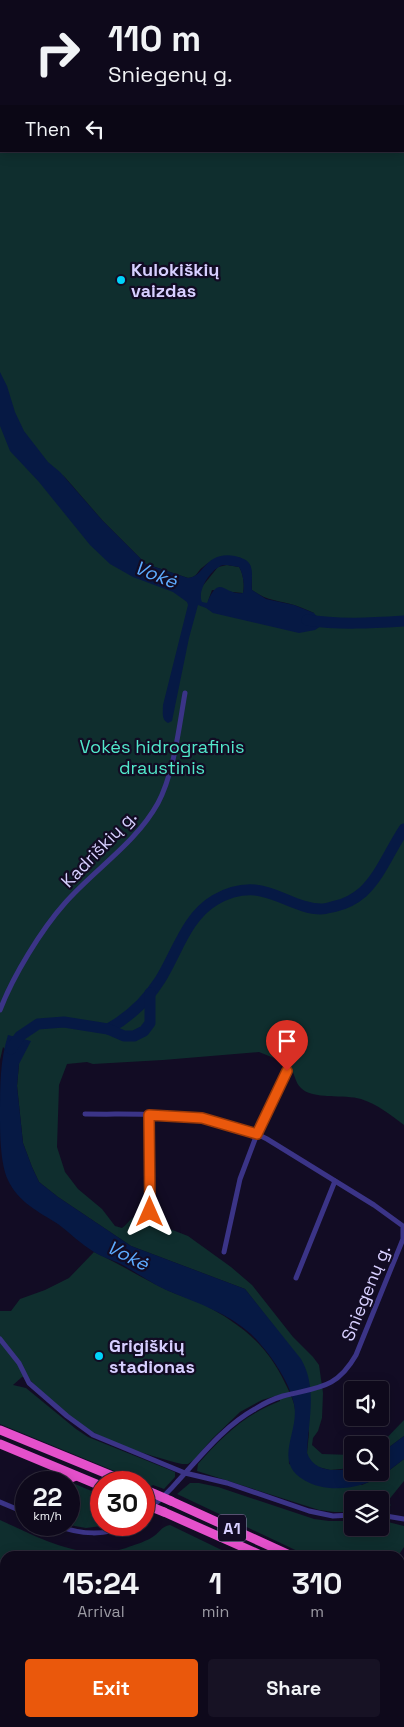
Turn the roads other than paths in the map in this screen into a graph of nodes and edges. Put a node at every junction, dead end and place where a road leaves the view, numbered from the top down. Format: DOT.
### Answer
graph roads {
  1 [pos="185,693"];
  2 [pos="0,1010"];
  3 [pos="287,1071"];
  4 [pos="85,1114"];
  5 [pos="149,1115"];
  6 [pos="257,1134"];
  7 [pos="335,1181"];
  8 [pos="150,1212"];
  9 [pos="224,1252"];
  10 [pos="296,1278"];
  11 [pos="0,1339"];
  12 [pos="0,1430"];
  13 [pos="0,1444"];
  14 [pos="64,1471"];
  15 [pos="100,1471"];
  16 [pos="185,1473"];
  17 [pos="155,1494"];
  18 [pos="0,1502"];
  19 [pos="155,1503"];
  20 [pos="15,1508"];
  21 [pos="155,1508"];
  22 [pos="344,1515"];
  23 [pos="389,1516"];
  24 [pos="404,1519"];
  25 [pos="252,1551"];
  26 [pos="281,1551"];
  1 -- 2 [label="street, Kadriškių g."];
  3 -- 6 [label="street"];
  4 -- 5 [label="street, Sniegenų g."];
  5 -- 6 [label="street, Sniegenų g."];
  5 -- 8 [label="street"];
  6 -- 7 [label="street, Sniegenų g."];
  6 -- 9 [label="street"];
  7 -- 10 [label="street"];
  7 -- 16 [label="street, Sniegenų g."];
  11 -- 16 [label="street"];
  12 -- 15 [label="highway"];
  13 -- 14 [label="highway"];
  16 -- 19 [label="street, Sniegenų g."];
  16 -- 22 [label="street"];
  17 -- 26 [label="highway, A1, bridge"];
  18 -- 20 [label="street"];
  21 -- 25 [label="highway, A1, bridge"];
  23 -- 24 [label="street"];
}
